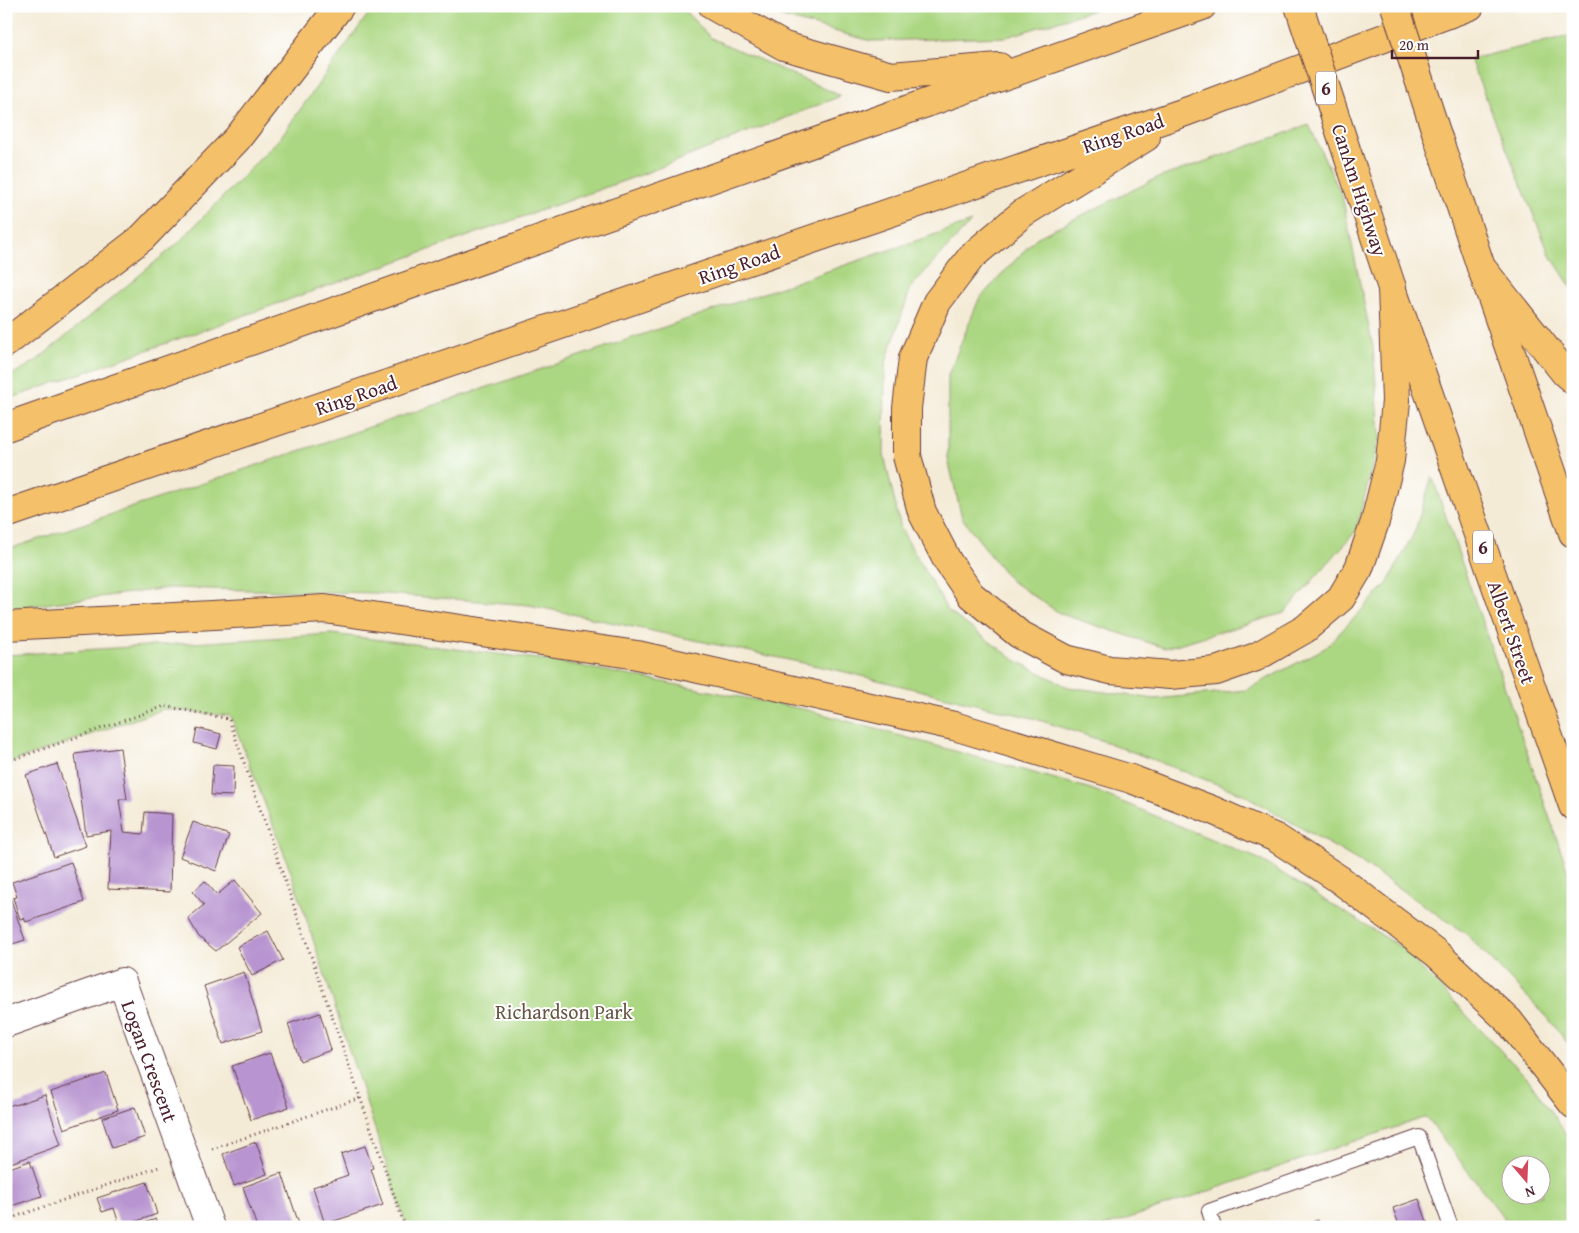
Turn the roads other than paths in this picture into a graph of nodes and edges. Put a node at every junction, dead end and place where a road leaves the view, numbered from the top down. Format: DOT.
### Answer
graph roads {
  1 [pos="340,6"];
  2 [pos="713,6"];
  3 [pos="1202,6"];
  4 [pos="1299,6"];
  5 [pos="1394,6"];
  6 [pos="1470,6"];
  7 [pos="1038,64"];
  8 [pos="1188,111"];
  9 [pos="1482,267"];
  10 [pos="1392,288"];
  11 [pos="6,343"];
  12 [pos="1573,380"];
  13 [pos="6,427"];
  14 [pos="6,514"];
  15 [pos="1573,533"];
  16 [pos="6,626"];
  17 [pos="1573,806"];
  18 [pos="6,1023"];
  19 [pos="1573,1104"];
  20 [pos="210,1227"];
  21 [pos="1214,1227"];
  22 [pos="1451,1227"];
  1 -- 11 [label="main road"];
  2 -- 7 [label="main road"];
  3 -- 7 [label="main road"];
  4 -- 10 [label="main road, CanAm Highway / 6, bridge"];
  5 -- 9 [label="main road, bridge"];
  6 -- 8 [label="main road, Ring Road"];
  7 -- 13 [label="main road"];
  8 -- 10 [label="main road"];
  8 -- 14 [label="main road, Ring Road"];
  9 -- 12 [label="main road"];
  9 -- 15 [label="main road"];
  10 -- 17 [label="main road, Albert Street / 6"];
  16 -- 19 [label="main road"];
  18 -- 20 [label="street, Logan Crescent"];
  21 -- 22 [label="lane"];
}
